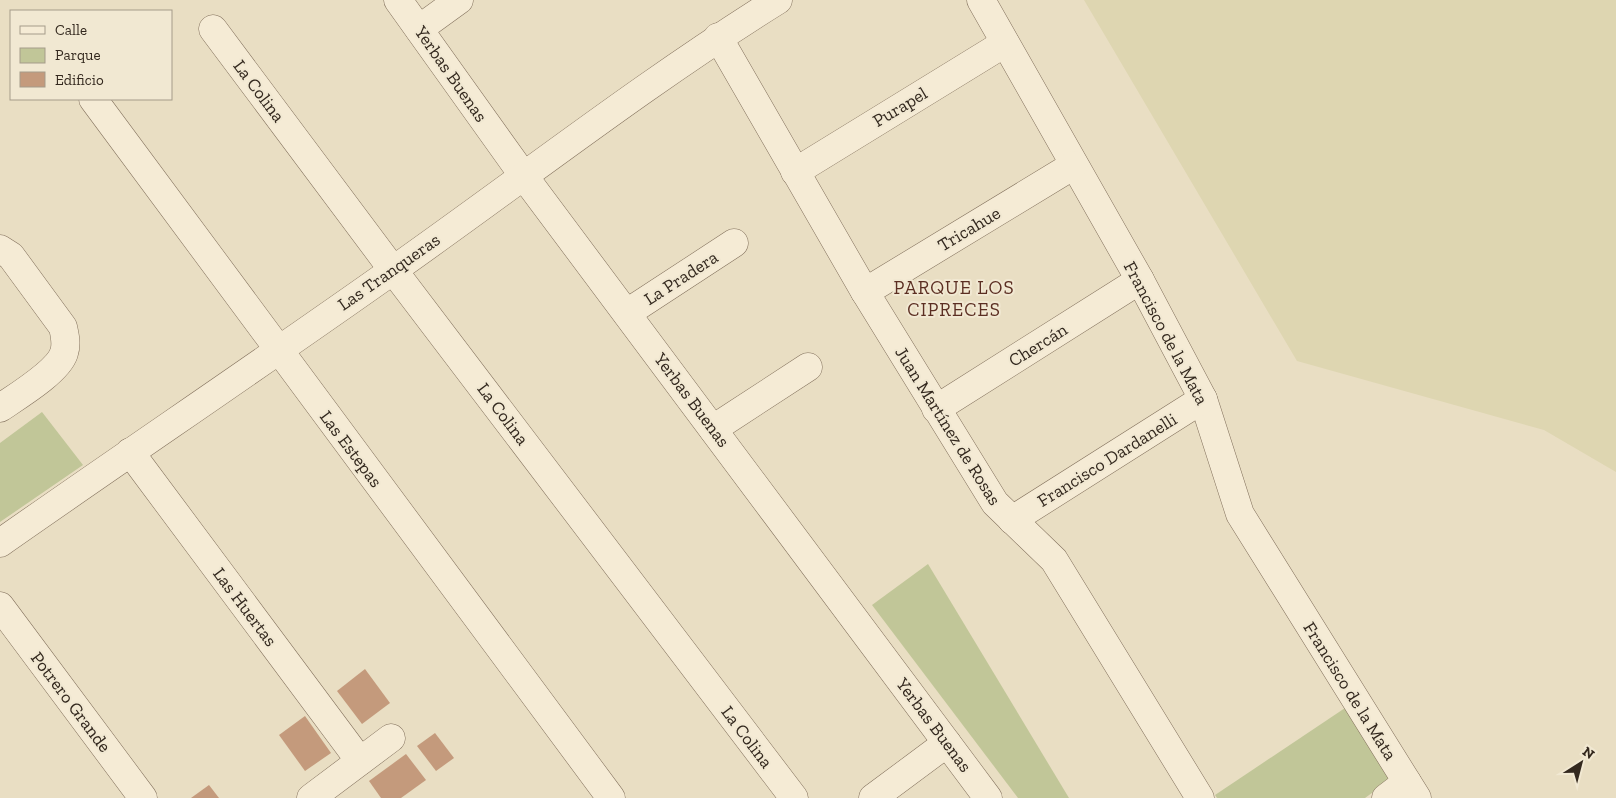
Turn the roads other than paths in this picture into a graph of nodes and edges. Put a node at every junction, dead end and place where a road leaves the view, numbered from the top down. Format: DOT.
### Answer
graph roads {
  1 [pos="398,0"];
  2 [pos="459,0"];
  3 [pos="778,0"];
  4 [pos="980,0"];
  5 [pos="213,29"];
  6 [pos="419,29"];
  7 [pos="718,37"];
  8 [pos="1005,43"];
  9 [pos="94,100"];
  10 [pos="1074,166"];
  11 [pos="795,172"];
  12 [pos="523,175"];
  13 [pos="734,243"];
  14 [pos="0,249"];
  15 [pos="393,270"];
  16 [pos="1140,280"];
  17 [pos="865,292"];
  18 [pos="627,313"];
  19 [pos="278,350"];
  20 [pos="808,367"];
  21 [pos="1203,399"];
  22 [pos="0,408"];
  23 [pos="936,409"];
  24 [pos="713,429"];
  25 [pos="130,452"];
  26 [pos="1012,520"];
  27 [pos="0,543"];
  28 [pos="0,606"];
  29 [pos="391,738"];
  30 [pos="947,742"];
  31 [pos="360,761"];
  32 [pos="1403,793"];
  33 [pos="142,798"];
  34 [pos="311,798"];
  35 [pos="611,798"];
  36 [pos="794,798"];
  37 [pos="873,798"];
  38 [pos="988,798"];
  39 [pos="1200,798"];
  1 -- 6 [label="street, Yerbas Buenas"];
  2 -- 6 [label="street"];
  3 -- 7 [label="street, Las Tranqueras"];
  4 -- 8 [label="street, Francisco de la Mata"];
  5 -- 15 [label="street, La Colina"];
  6 -- 12 [label="street, Yerbas Buenas"];
  7 -- 11 [label="street, Juan Martínez de Rosas"];
  7 -- 12 [label="street, Las Tranqueras"];
  8 -- 10 [label="street, Francisco de la Mata"];
  8 -- 11 [label="street, Purapel"];
  9 -- 19 [label="street, Las Estepas"];
  10 -- 16 [label="street, Francisco de la Mata"];
  10 -- 17 [label="street, Tricahue"];
  11 -- 17 [label="street, Juan Martínez de Rosas"];
  12 -- 15 [label="street, Las Tranqueras"];
  12 -- 18 [label="street, Yerbas Buenas"];
  13 -- 18 [label="street, La Pradera"];
  14 -- 22 [label="street"];
  15 -- 19 [label="street, Las Tranqueras"];
  15 -- 36 [label="street, La Colina"];
  16 -- 21 [label="street, Francisco de la Mata"];
  16 -- 23 [label="street, Chercán"];
  17 -- 23 [label="street, Juan Martínez de Rosas"];
  18 -- 24 [label="street, Yerbas Buenas"];
  19 -- 25 [label="street, Las Tranqueras"];
  19 -- 35 [label="street, Las Estepas"];
  20 -- 24 [label="street"];
  21 -- 26 [label="street, Francisco Dardanelli"];
  21 -- 32 [label="street, Francisco de la Mata"];
  23 -- 26 [label="street, Juan Martínez de Rosas"];
  24 -- 30 [label="street, Yerbas Buenas"];
  25 -- 27 [label="street, Las Tranqueras"];
  25 -- 31 [label="street, Las Huertas"];
  26 -- 39 [label="street, Juan Martínez de Rosas"];
  28 -- 33 [label="street, Potrero Grande"];
  29 -- 31 [label="street"];
  30 -- 37 [label="street"];
  30 -- 38 [label="street, Yerbas Buenas"];
  31 -- 34 [label="street"];
}
